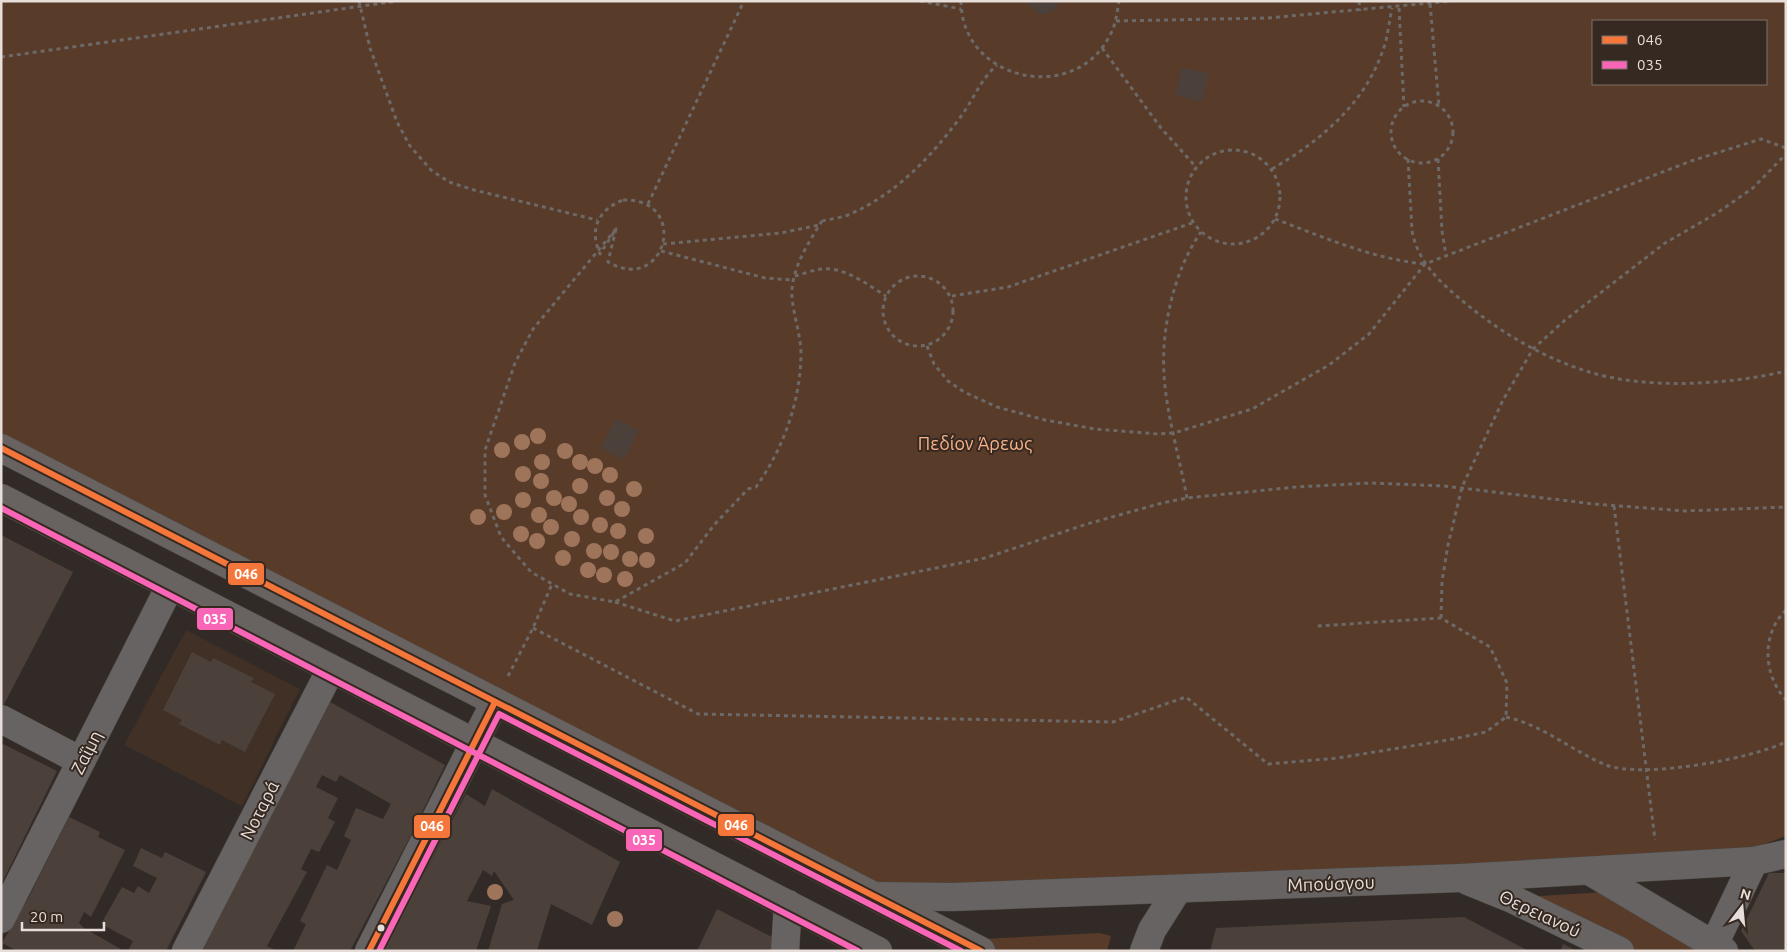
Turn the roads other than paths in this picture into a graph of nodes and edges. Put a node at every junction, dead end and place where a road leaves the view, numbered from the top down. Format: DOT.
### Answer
graph roads {
  1 [pos="1,448"];
  2 [pos="1,498"];
  3 [pos="170,586"];
  4 [pos="331,669"];
  5 [pos="500,692"];
  6 [pos="1,719"];
  7 [pos="474,743"];
  8 [pos="81,761"];
  9 [pos="1786,854"];
  10 [pos="1754,861"];
  11 [pos="1591,872"];
  12 [pos="1460,878"];
  13 [pos="1178,889"];
  14 [pos="874,896"];
  15 [pos="788,904"];
  16 [pos="1,919"];
  17 [pos="1716,949"];
  18 [pos="186,951"];
  19 [pos="369,951"];
  20 [pos="785,951"];
  21 [pos="878,951"];
  22 [pos="981,951"];
  23 [pos="1144,951"];
  24 [pos="1620,951"];
  1 -- 5 [label="main road"];
  2 -- 3 [label="main road"];
  3 -- 4 [label="main road"];
  3 -- 8 [label="street, Ζαΐμη"];
  4 -- 7 [label="main road"];
  4 -- 18 [label="street, Νοταρά"];
  5 -- 7 [label="street"];
  5 -- 14 [label="main road"];
  6 -- 8 [label="street"];
  7 -- 15 [label="main road"];
  7 -- 19 [label="street"];
  8 -- 16 [label="street, Ζαΐμη"];
  9 -- 10 [label="street, Μπούσγου"];
  10 -- 11 [label="street, Μπούσγου"];
  10 -- 17 [label="street"];
  11 -- 12 [label="street, Μπούσγου"];
  11 -- 17 [label="street"];
  12 -- 13 [label="street, Μπούσγου"];
  12 -- 24 [label="street, Θερειανού"];
  13 -- 14 [label="street, Μπούσγου"];
  13 -- 23 [label="street"];
  14 -- 22 [label="main road"];
  15 -- 20 [label="street"];
  15 -- 21 [label="main road"];
}
